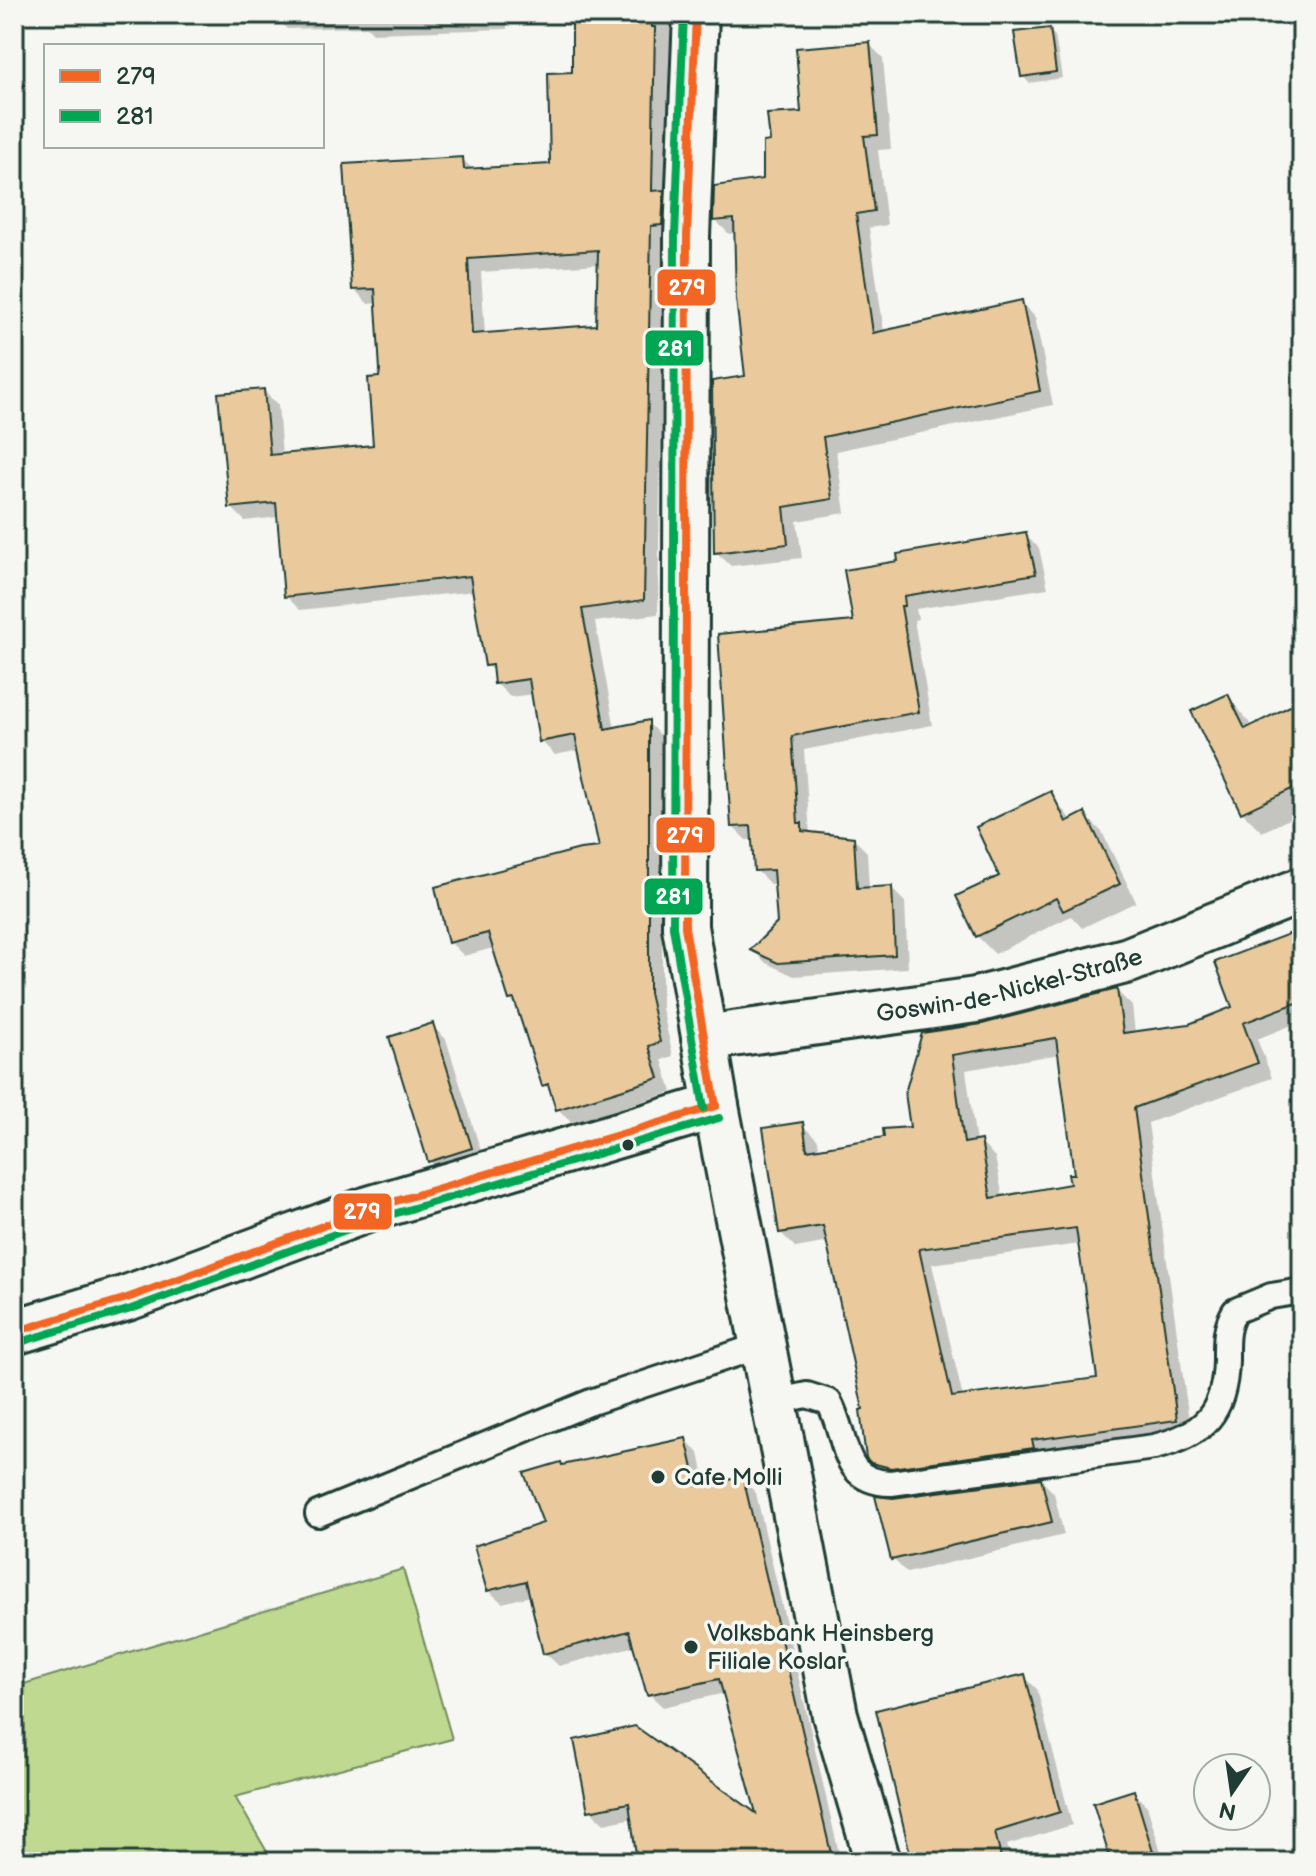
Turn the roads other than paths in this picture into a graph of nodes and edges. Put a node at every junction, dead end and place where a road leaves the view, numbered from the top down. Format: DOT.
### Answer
graph roads {
  1 [pos="696,14"];
  2 [pos="1302,890"];
  3 [pos="704,1038"];
  4 [pos="716,1106"];
  5 [pos="1302,1291"];
  6 [pos="14,1332"];
  7 [pos="762,1345"];
  8 [pos="773,1402"];
  9 [pos="318,1514"];
  10 [pos="878,1862"];
  1 -- 3 [label="street"];
  2 -- 3 [label="street, Goswin-de-Nickel-Straße"];
  3 -- 4 [label="street"];
  4 -- 6 [label="street"];
  4 -- 7 [label="street"];
  5 -- 8 [label="lane"];
  7 -- 8 [label="street"];
  7 -- 9 [label="lane"];
  8 -- 10 [label="street"];
}
